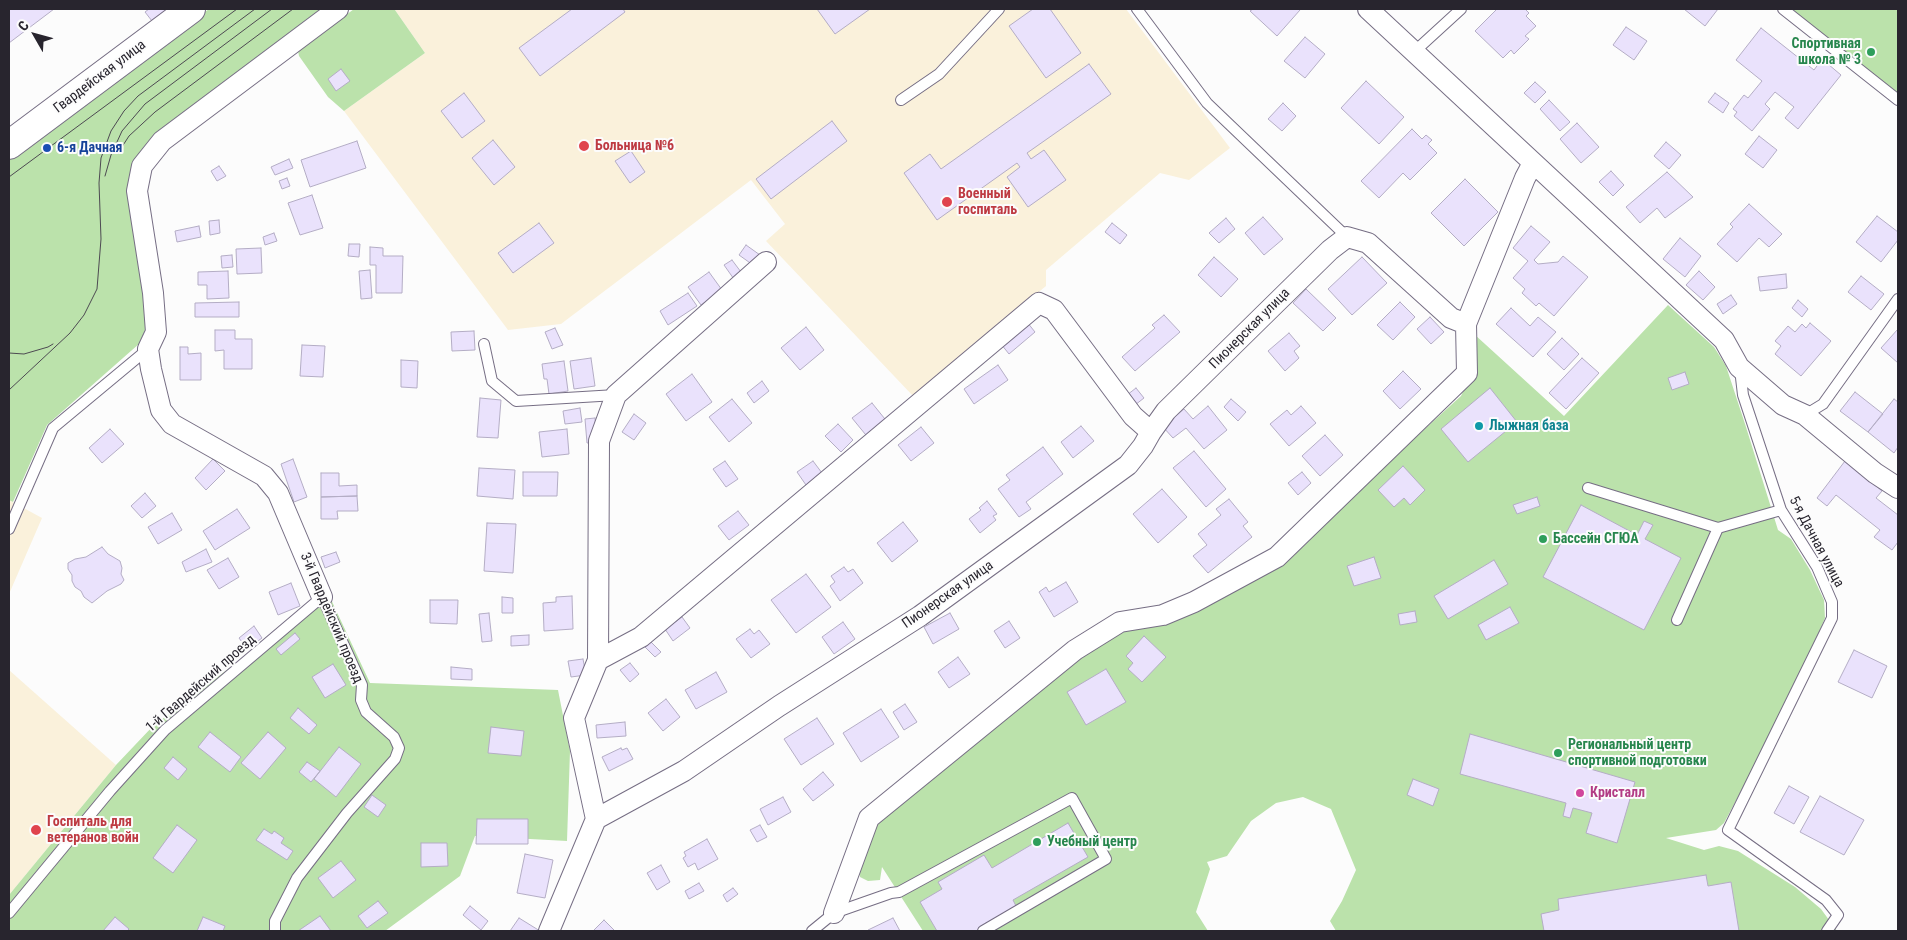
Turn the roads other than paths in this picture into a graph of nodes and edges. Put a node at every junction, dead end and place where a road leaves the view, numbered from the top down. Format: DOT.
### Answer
graph roads {
  1 [pos="191,9"];
  2 [pos="338,9"];
  3 [pos="999,9"];
  4 [pos="1137,9"];
  5 [pos="1368,9"];
  6 [pos="1461,9"];
  7 [pos="1783,9"];
  8 [pos="1414,52"];
  9 [pos="901,100"];
  10 [pos="1898,100"];
  11 [pos="9,145"];
  12 [pos="1533,163"];
  13 [pos="1347,237"];
  14 [pos="766,262"];
  15 [pos="1898,299"];
  16 [pos="1466,324"];
  17 [pos="484,344"];
  18 [pos="148,349"];
  19 [pos="1739,367"];
  20 [pos="616,395"];
  21 [pos="1805,415"];
  22 [pos="1151,432"];
  23 [pos="1588,488"];
  24 [pos="1898,488"];
  25 [pos="1781,510"];
  26 [pos="1718,528"];
  27 [pos="9,529"];
  28 [pos="322,597"];
  29 [pos="1677,620"];
  30 [pos="598,660"];
  31 [pos="596,820"];
  32 [pos="834,913"];
  33 [pos="9,914"];
  34 [pos="275,931"];
  35 [pos="549,931"];
  36 [pos="812,931"];
  37 [pos="983,931"];
  38 [pos="1827,931"];
  1 -- 11 [label="street, Гвардейская улица"];
  2 -- 18 [label="street"];
  3 -- 9 [label="lane"];
  4 -- 13 [label="lane"];
  5 -- 8 [label="street"];
  6 -- 8 [label="lane"];
  7 -- 10 [label="lane"];
  8 -- 12 [label="street"];
  12 -- 16 [label="street"];
  12 -- 19 [label="street"];
  13 -- 16 [label="street"];
  13 -- 22 [label="street, Пионерская улица"];
  14 -- 20 [label="street"];
  15 -- 21 [label="lane"];
  16 -- 32 [label="street"];
  17 -- 20 [label="lane"];
  18 -- 27 [label="lane"];
  18 -- 28 [label="street, 3-й Гвардейский проезд"];
  19 -- 21 [label="street"];
  19 -- 25 [label="lane, 5-я Дачная улица"];
  20 -- 30 [label="street"];
  21 -- 24 [label="street"];
  22 -- 30 [label="street"];
  22 -- 31 [label="street, Пионерская улица"];
  23 -- 26 [label="lane"];
  25 -- 26 [label="lane"];
  25 -- 38 [label="lane, 5-я Дачная улица"];
  26 -- 29 [label="lane"];
  28 -- 33 [label="lane, 1-й Гвардейский проезд"];
  28 -- 34 [label="lane, 3-й Гвардейский проезд"];
  30 -- 31 [label="street"];
  31 -- 35 [label="street"];
  32 -- 36 [label="lane"];
  32 -- 37 [label="lane"];
}
